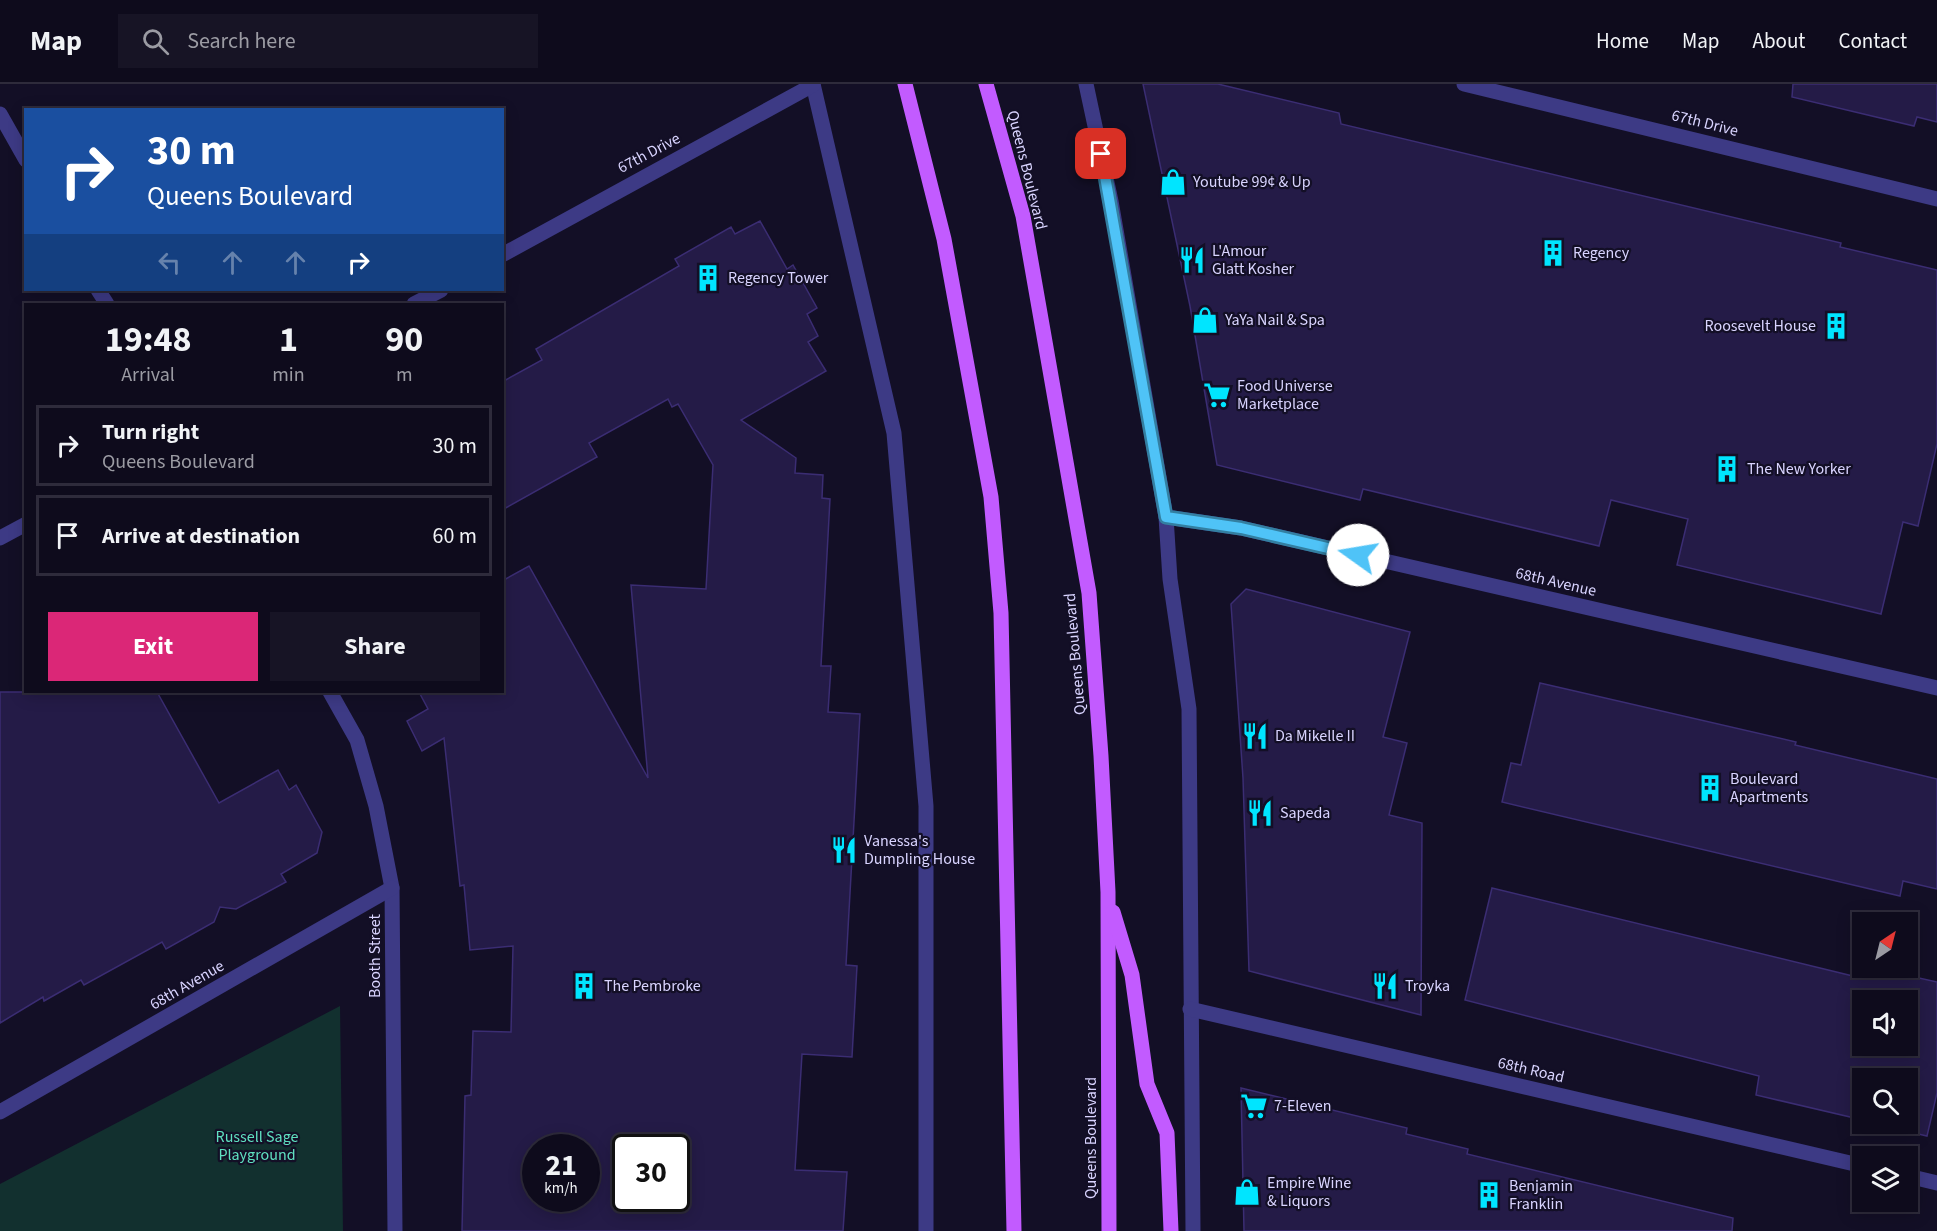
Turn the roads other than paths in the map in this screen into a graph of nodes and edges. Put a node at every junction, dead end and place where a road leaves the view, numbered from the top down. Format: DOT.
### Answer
graph roads {
  1 [pos="986,84"];
  2 [pos="1086,84"];
  3 [pos="1464,84"];
  4 [pos="813,85"];
  5 [pos="905,86"];
  6 [pos="0,114"];
  7 [pos="24,156"];
  8 [pos="1937,199"];
  9 [pos="504,254"];
  10 [pos="439,291"];
  11 [pos="416,303"];
  12 [pos="1166,517"];
  13 [pos="24,525"];
  14 [pos="0,538"];
  15 [pos="1937,688"];
  16 [pos="331,693"];
  17 [pos="392,888"];
  18 [pos="1108,892"];
  19 [pos="1190,1009"];
  20 [pos="0,1112"];
  21 [pos="1852,1163"];
  22 [pos="1918,1178"];
  23 [pos="1937,1183"];
  24 [pos="395,1231"];
  25 [pos="926,1231"];
  26 [pos="1014,1231"];
  27 [pos="1109,1231"];
  28 [pos="1171,1231"];
  29 [pos="1193,1231"];
  1 -- 18 [label="main road, Queens Boulevard"];
  2 -- 12 [label="street"];
  3 -- 8 [label="street, 67th Drive"];
  4 -- 9 [label="street, 67th Drive"];
  4 -- 25 [label="street"];
  5 -- 26 [label="main road"];
  6 -- 7 [label="street"];
  10 -- 11 [label="street"];
  12 -- 15 [label="street, 68th Avenue"];
  12 -- 19 [label="street"];
  13 -- 14 [label="street"];
  16 -- 17 [label="street, Booth Street"];
  17 -- 20 [label="street, 68th Avenue"];
  17 -- 24 [label="street, Booth Street"];
  18 -- 27 [label="main road, Queens Boulevard"];
  18 -- 28 [label="main road"];
  19 -- 21 [label="street, 68th Road"];
  19 -- 29 [label="street"];
  22 -- 23 [label="street"];
}
